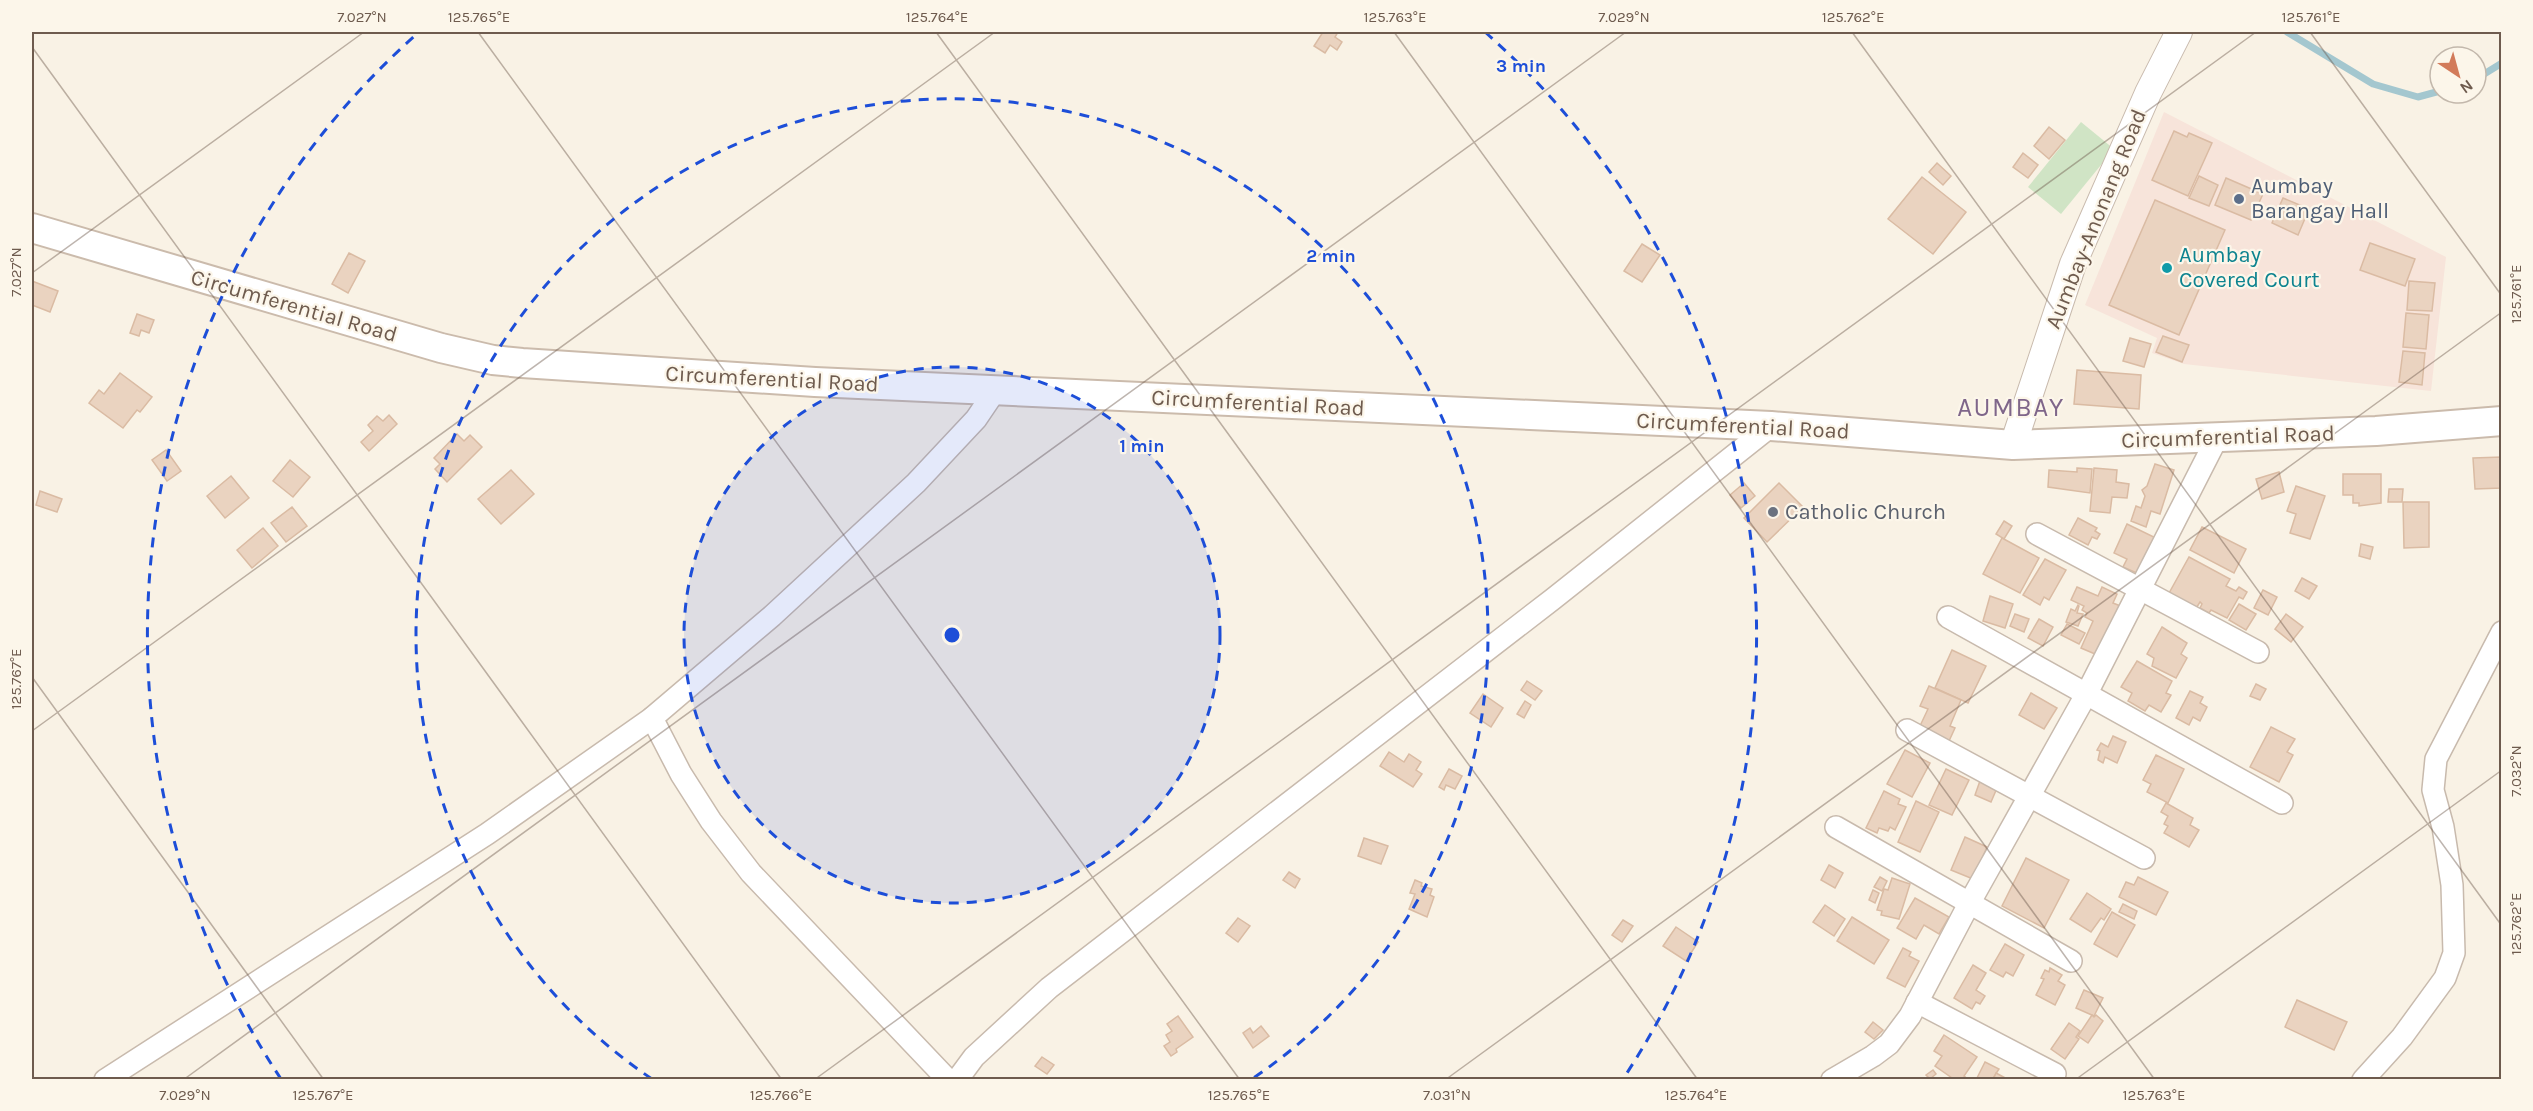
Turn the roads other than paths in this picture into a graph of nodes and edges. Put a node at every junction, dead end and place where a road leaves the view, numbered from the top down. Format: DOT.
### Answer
graph roads {
  1 [pos="2179,32"];
  2 [pos="32,228"];
  3 [pos="995,391"];
  4 [pos="2502,421"];
  5 [pos="1772,426"];
  6 [pos="2218,436"];
  7 [pos="2013,445"];
  8 [pos="2037,534"];
  9 [pos="2140,591"];
  10 [pos="1948,617"];
  11 [pos="2502,632"];
  12 [pos="2258,652"];
  13 [pos="2087,693"];
  14 [pos="652,718"];
  15 [pos="1907,730"];
  16 [pos="2029,797"];
  17 [pos="2282,803"];
  18 [pos="1836,827"];
  19 [pos="2144,858"];
  20 [pos="1970,902"];
  21 [pos="2071,961"];
  22 [pos="1917,1002"];
  23 [pos="2055,1074"];
  24 [pos="105,1080"];
  25 [pos="948,1080"];
  26 [pos="957,1080"];
  27 [pos="1832,1080"];
  28 [pos="2363,1080"];
  1 -- 7 [label="street, Aumbay-Anonang Road"];
  2 -- 3 [label="main road, Circumferential Road"];
  3 -- 5 [label="main road, Circumferential Road"];
  3 -- 14 [label="street"];
  4 -- 6 [label="main road, Circumferential Road"];
  5 -- 7 [label="main road, Circumferential Road"];
  5 -- 26 [label="street"];
  6 -- 7 [label="main road, Circumferential Road"];
  6 -- 9 [label="street"];
  8 -- 9 [label="street"];
  9 -- 12 [label="street"];
  9 -- 13 [label="street"];
  10 -- 13 [label="street"];
  11 -- 28 [label="street"];
  13 -- 16 [label="street"];
  13 -- 17 [label="street"];
  14 -- 24 [label="street"];
  14 -- 25 [label="street"];
  15 -- 16 [label="street"];
  16 -- 19 [label="street"];
  16 -- 20 [label="street"];
  18 -- 20 [label="street"];
  20 -- 21 [label="street"];
  20 -- 22 [label="street"];
  22 -- 23 [label="street"];
  22 -- 27 [label="street"];
}
